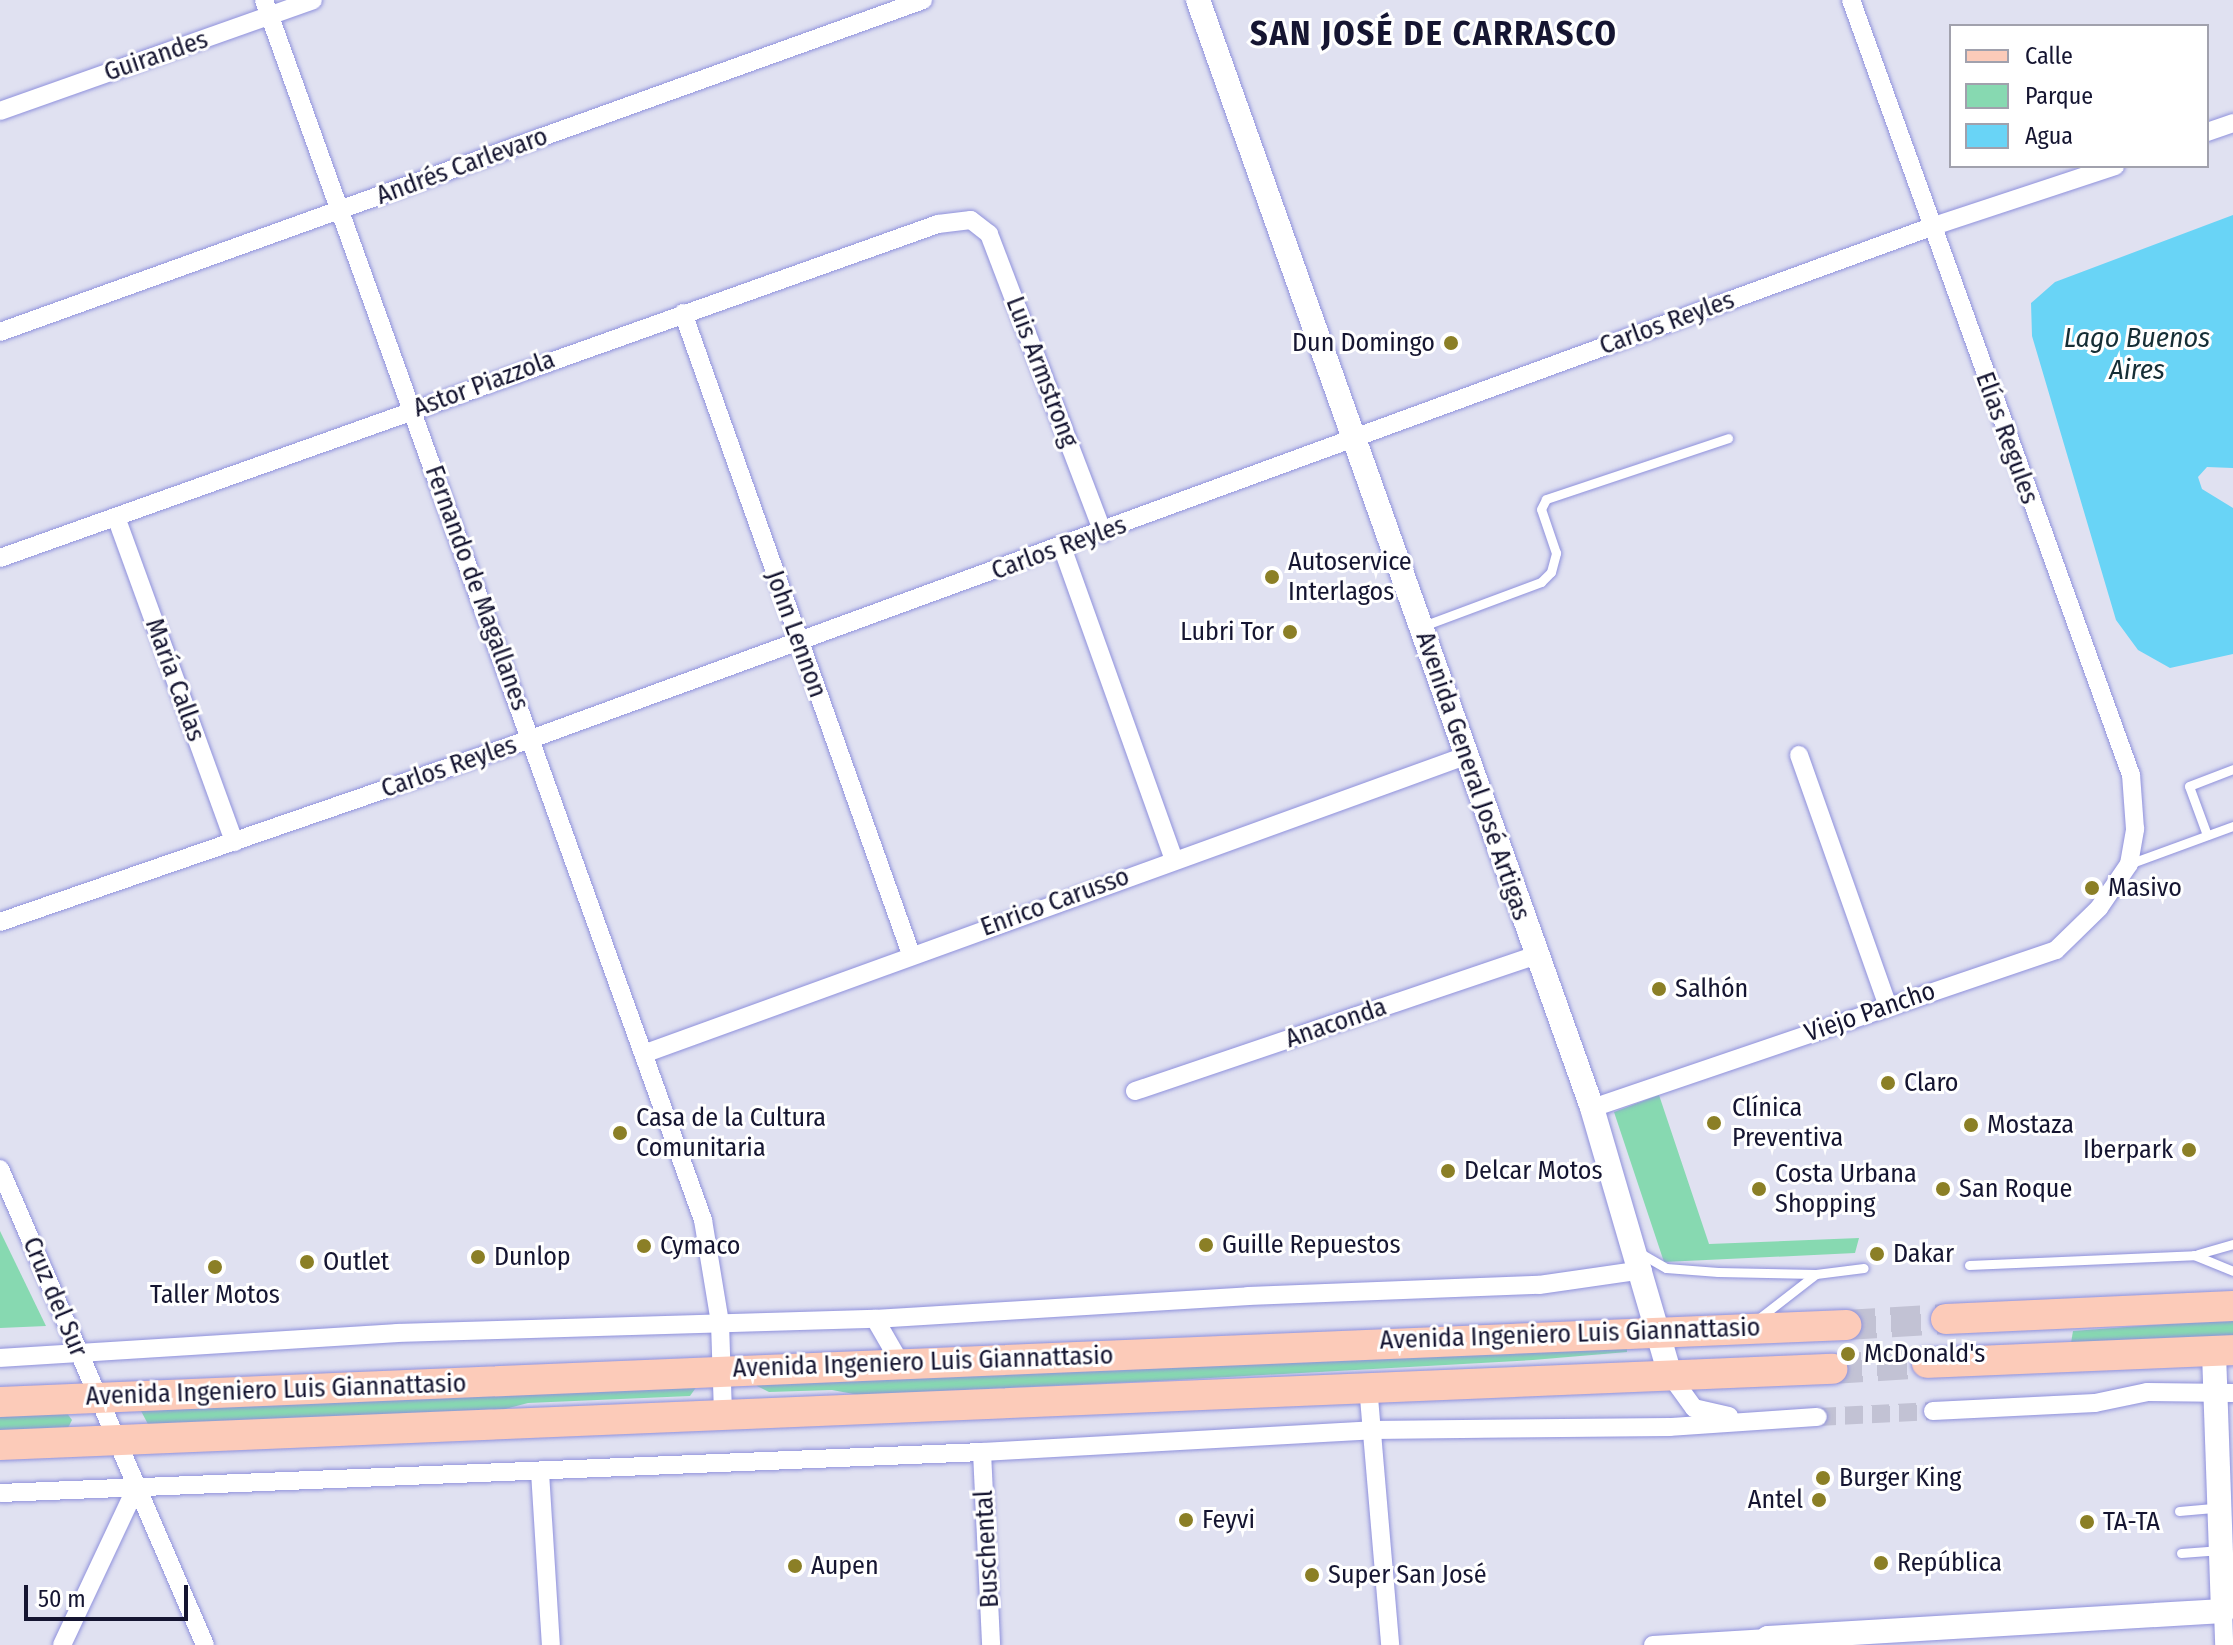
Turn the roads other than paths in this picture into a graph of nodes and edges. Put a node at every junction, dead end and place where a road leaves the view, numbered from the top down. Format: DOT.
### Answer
graph roads {
  1 [pos="313,0"];
  2 [pos="923,0"];
  3 [pos="1198,0"];
  4 [pos="1851,0"];
  5 [pos="267,8"];
  6 [pos="0,111"];
  7 [pos="2233,123"];
  8 [pos="2209,131"];
  9 [pos="2109,168"];
  10 [pos="342,209"];
  11 [pos="971,220"];
  12 [pos="1931,227"];
  13 [pos="683,313"];
  14 [pos="0,332"];
  15 [pos="413,410"];
  16 [pos="1354,436"];
  17 [pos="1728,438"];
  18 [pos="116,517"];
  19 [pos="1103,533"];
  20 [pos="1062,547"];
  21 [pos="0,558"];
  22 [pos="1420,627"];
  23 [pos="799,642"];
  24 [pos="531,739"];
  25 [pos="1799,755"];
  26 [pos="1465,756"];
  27 [pos="2233,769"];
  28 [pos="2233,826"];
  29 [pos="2207,835"];
  30 [pos="234,842"];
  31 [pos="1174,859"];
  32 [pos="2126,871"];
  33 [pos="0,922"];
  34 [pos="911,954"];
  35 [pos="1536,955"];
  36 [pos="1888,1006"];
  37 [pos="646,1053"];
  38 [pos="1135,1091"];
  39 [pos="1592,1108"];
  40 [pos="0,1169"];
  41 [pos="2233,1244"];
  42 [pos="2194,1255"];
  43 [pos="1640,1260"];
  44 [pos="1969,1265"];
  45 [pos="1864,1268"];
  46 [pos="2233,1271"];
  47 [pos="1816,1274"];
  48 [pos="2233,1306"];
  49 [pos="875,1319"];
  50 [pos="1946,1319"];
  51 [pos="720,1323"];
  52 [pos="1846,1325"];
  53 [pos="1749,1326"];
  54 [pos="1660,1330"];
  55 [pos="77,1350"];
  56 [pos="2224,1350"];
  57 [pos="0,1358"];
  58 [pos="1927,1363"];
  59 [pos="901,1364"];
  60 [pos="1832,1369"];
  61 [pos="721,1371"];
  62 [pos="1670,1375"];
  63 [pos="1368,1386"];
  64 [pos="2224,1393"];
  65 [pos="98,1398"];
  66 [pos="0,1402"];
  67 [pos="1933,1411"];
  68 [pos="723,1413"];
  69 [pos="1818,1417"];
  70 [pos="1770,1422"];
  71 [pos="1372,1430"];
  72 [pos="117,1440"];
  73 [pos="0,1445"];
  74 [pos="982,1452"];
  75 [pos="540,1472"];
  76 [pos="136,1488"];
  77 [pos="0,1493"];
  78 [pos="2220,1508"];
  79 [pos="2179,1511"];
  80 [pos="2221,1550"];
  81 [pos="2181,1553"];
  82 [pos="2223,1611"];
  83 [pos="1827,1641"];
  84 [pos="1768,1642"];
  85 [pos="62,1645"];
  86 [pos="205,1645"];
  87 [pos="551,1645"];
  88 [pos="991,1645"];
  89 [pos="1390,1645"];
  90 [pos="1653,1645"];
  91 [pos="2224,1645"];
  1 -- 5 [label="street, Guirandes"];
  2 -- 10 [label="street, Andrés Carlevaro"];
  3 -- 16 [label="street, Avenida General José Artigas"];
  4 -- 12 [label="street, Elías Regules"];
  5 -- 6 [label="street, Guirandes"];
  5 -- 10 [label="street, Fernando de Magallanes"];
  7 -- 8 [label="street"];
  9 -- 12 [label="street, Carlos Reyles"];
  10 -- 14 [label="street, Andrés Carlevaro"];
  10 -- 15 [label="street, Fernando de Magallanes"];
  11 -- 13 [label="street, Astor Piazzola"];
  11 -- 19 [label="street, Luis Armstrong"];
  12 -- 16 [label="street, Carlos Reyles"];
  12 -- 32 [label="street, Elías Regules"];
  13 -- 15 [label="street, Astor Piazzola"];
  13 -- 23 [label="street, John Lennon"];
  15 -- 18 [label="street, Astor Piazzola"];
  15 -- 24 [label="street, Fernando de Magallanes"];
  16 -- 19 [label="street, Carlos Reyles"];
  16 -- 22 [label="street, Avenida General José Artigas"];
  17 -- 22 [label="lane"];
  18 -- 21 [label="street, Astor Piazzola"];
  18 -- 30 [label="street, María Callas"];
  19 -- 20 [label="street, Carlos Reyles"];
  20 -- 23 [label="street, Carlos Reyles"];
  20 -- 31 [label="street"];
  22 -- 26 [label="street, Avenida General José Artigas"];
  23 -- 24 [label="street, Carlos Reyles"];
  23 -- 34 [label="street, John Lennon"];
  24 -- 30 [label="street, Carlos Reyles"];
  24 -- 37 [label="street, Fernando de Magallanes"];
  25 -- 36 [label="street"];
  26 -- 31 [label="street, Enrico Carusso"];
  26 -- 35 [label="street, Avenida General José Artigas"];
  27 -- 29 [label="lane"];
  28 -- 29 [label="lane"];
  29 -- 32 [label="lane"];
  30 -- 33 [label="street, Carlos Reyles"];
  31 -- 34 [label="street, Enrico Carusso"];
  32 -- 36 [label="street, Viejo Pancho"];
  34 -- 37 [label="street, Enrico Carusso"];
  35 -- 38 [label="street, Anaconda"];
  35 -- 39 [label="street, Avenida General José Artigas"];
  36 -- 39 [label="street, Viejo Pancho"];
  37 -- 51 [label="street, Fernando de Magallanes"];
  39 -- 43 [label="street, Avenida General José Artigas"];
  40 -- 55 [label="street, Cruz del Sur"];
  41 -- 42 [label="lane"];
  42 -- 44 [label="lane"];
  42 -- 46 [label="lane"];
  43 -- 47 [label="lane"];
  43 -- 49 [label="street, Avenida Ingeniero Luis Giannattasio"];
  43 -- 54 [label="street, Avenida General José Artigas"];
  45 -- 47 [label="lane"];
  47 -- 53 [label="lane"];
  48 -- 50 [label="main road"];
  49 -- 51 [label="street, Avenida Ingeniero Luis Giannattasio"];
  49 -- 59 [label="street"];
  51 -- 55 [label="street, Avenida Ingeniero Luis Giannattasio"];
  51 -- 61 [label="street, Fernando de Magallanes"];
  52 -- 53 [label="main road, Avenida Ingeniero Luis Giannattasio"];
  53 -- 54 [label="main road, Avenida Ingeniero Luis Giannattasio"];
  54 -- 59 [label="main road, Avenida Ingeniero Luis Giannattasio"];
  54 -- 62 [label="street, Avenida General José Artigas"];
  55 -- 57 [label="street, Avenida Ingeniero Luis Giannattasio"];
  55 -- 65 [label="street, Cruz del Sur"];
  56 -- 58 [label="main road"];
  56 -- 64 [label="street"];
  59 -- 61 [label="main road, Avenida Ingeniero Luis Giannattasio"];
  60 -- 62 [label="main road, Avenida Ingeniero Luis Giannattasio"];
  61 -- 65 [label="main road, Avenida Ingeniero Luis Giannattasio"];
  61 -- 68 [label="street, Fernando de Magallanes"];
  62 -- 63 [label="main road, Avenida Ingeniero Luis Giannattasio"];
  62 -- 70 [label="street"];
  63 -- 68 [label="main road, Avenida Ingeniero Luis Giannattasio"];
  63 -- 71 [label="street"];
  64 -- 67 [label="street"];
  64 -- 78 [label="street"];
  65 -- 66 [label="main road, Avenida Ingeniero Luis Giannattasio"];
  65 -- 72 [label="street, Cruz del Sur"];
  68 -- 72 [label="main road, Avenida Ingeniero Luis Giannattasio"];
  69 -- 70 [label="street"];
  70 -- 71 [label="street"];
  71 -- 74 [label="street"];
  71 -- 89 [label="street"];
  72 -- 73 [label="main road, Avenida Ingeniero Luis Giannattasio"];
  72 -- 76 [label="street, Cruz del Sur"];
  74 -- 75 [label="street"];
  74 -- 88 [label="street, Buschental"];
  75 -- 76 [label="street"];
  75 -- 87 [label="street"];
  76 -- 77 [label="street"];
  76 -- 85 [label="street"];
  76 -- 86 [label="street, Cruz del Sur"];
  78 -- 79 [label="lane"];
  78 -- 80 [label="street"];
  80 -- 81 [label="lane"];
  80 -- 82 [label="street"];
  82 -- 83 [label="street"];
  82 -- 91 [label="street"];
  83 -- 84 [label="street"];
  84 -- 90 [label="street"];
}
